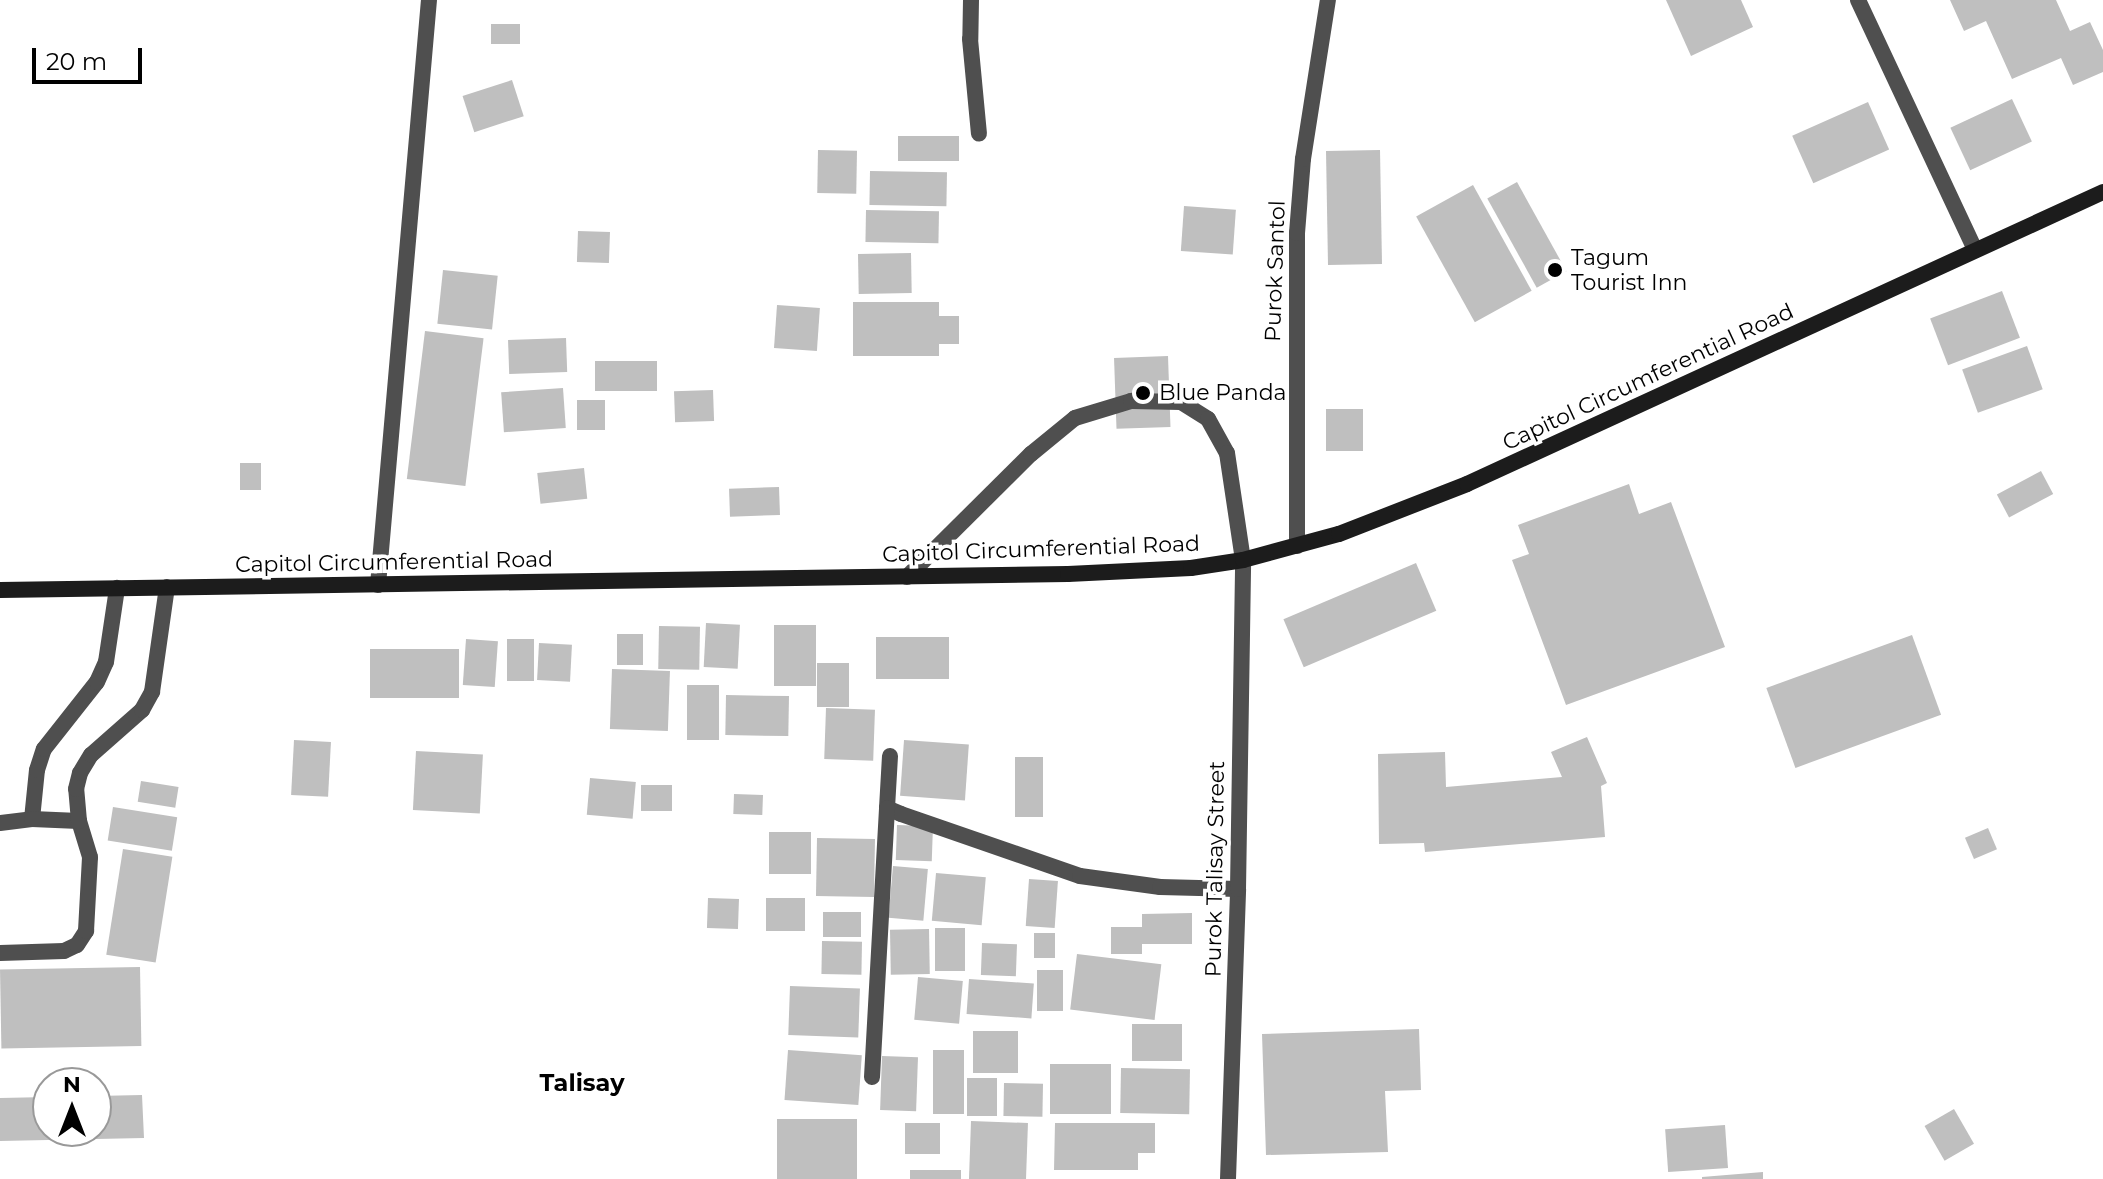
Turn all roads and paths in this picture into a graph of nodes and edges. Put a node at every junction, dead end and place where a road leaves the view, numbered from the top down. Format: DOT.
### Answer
graph roads {
  1 [pos="429,0"];
  2 [pos="971,0"];
  3 [pos="1328,0"];
  4 [pos="1858,0"];
  5 [pos="979,134"];
  6 [pos="2103,192"];
  7 [pos="1975,250"];
  8 [pos="1297,546"];
  9 [pos="1243,560"];
  10 [pos="907,577"];
  11 [pos="378,585"];
  12 [pos="167,587"];
  13 [pos="117,588"];
  14 [pos="0,590"];
  15 [pos="890,756"];
  16 [pos="887,808"];
  17 [pos="32,819"];
  18 [pos="79,821"];
  19 [pos="0,823"];
  20 [pos="1238,889"];
  21 [pos="0,953"];
  22 [pos="872,1077"];
  23 [pos="1228,1179"];
  1 -- 11 [label="street"];
  2 -- 5 [label="street"];
  3 -- 8 [label="street, Purok Santol"];
  4 -- 7 [label="street"];
  6 -- 7 [label="main road, Capitol Circumferential Road"];
  7 -- 8 [label="main road, Capitol Circumferential Road"];
  8 -- 9 [label="main road, Capitol Circumferential Road"];
  9 -- 10 [label="main road, Capitol Circumferential Road"];
  9 -- 10 [label="street, Purok Talisay Street"];
  9 -- 20 [label="street, Purok Talisay Street"];
  10 -- 11 [label="main road, Capitol Circumferential Road"];
  11 -- 12 [label="main road, Capitol Circumferential Road"];
  12 -- 13 [label="main road, Capitol Circumferential Road"];
  12 -- 18 [label="street"];
  13 -- 14 [label="main road, Capitol Circumferential Road"];
  13 -- 17 [label="street"];
  15 -- 16 [label="street"];
  16 -- 20 [label="street"];
  16 -- 22 [label="street"];
  17 -- 18 [label="street"];
  17 -- 19 [label="street"];
  18 -- 21 [label="street"];
  20 -- 23 [label="street, Purok Talisay Street"];
}
